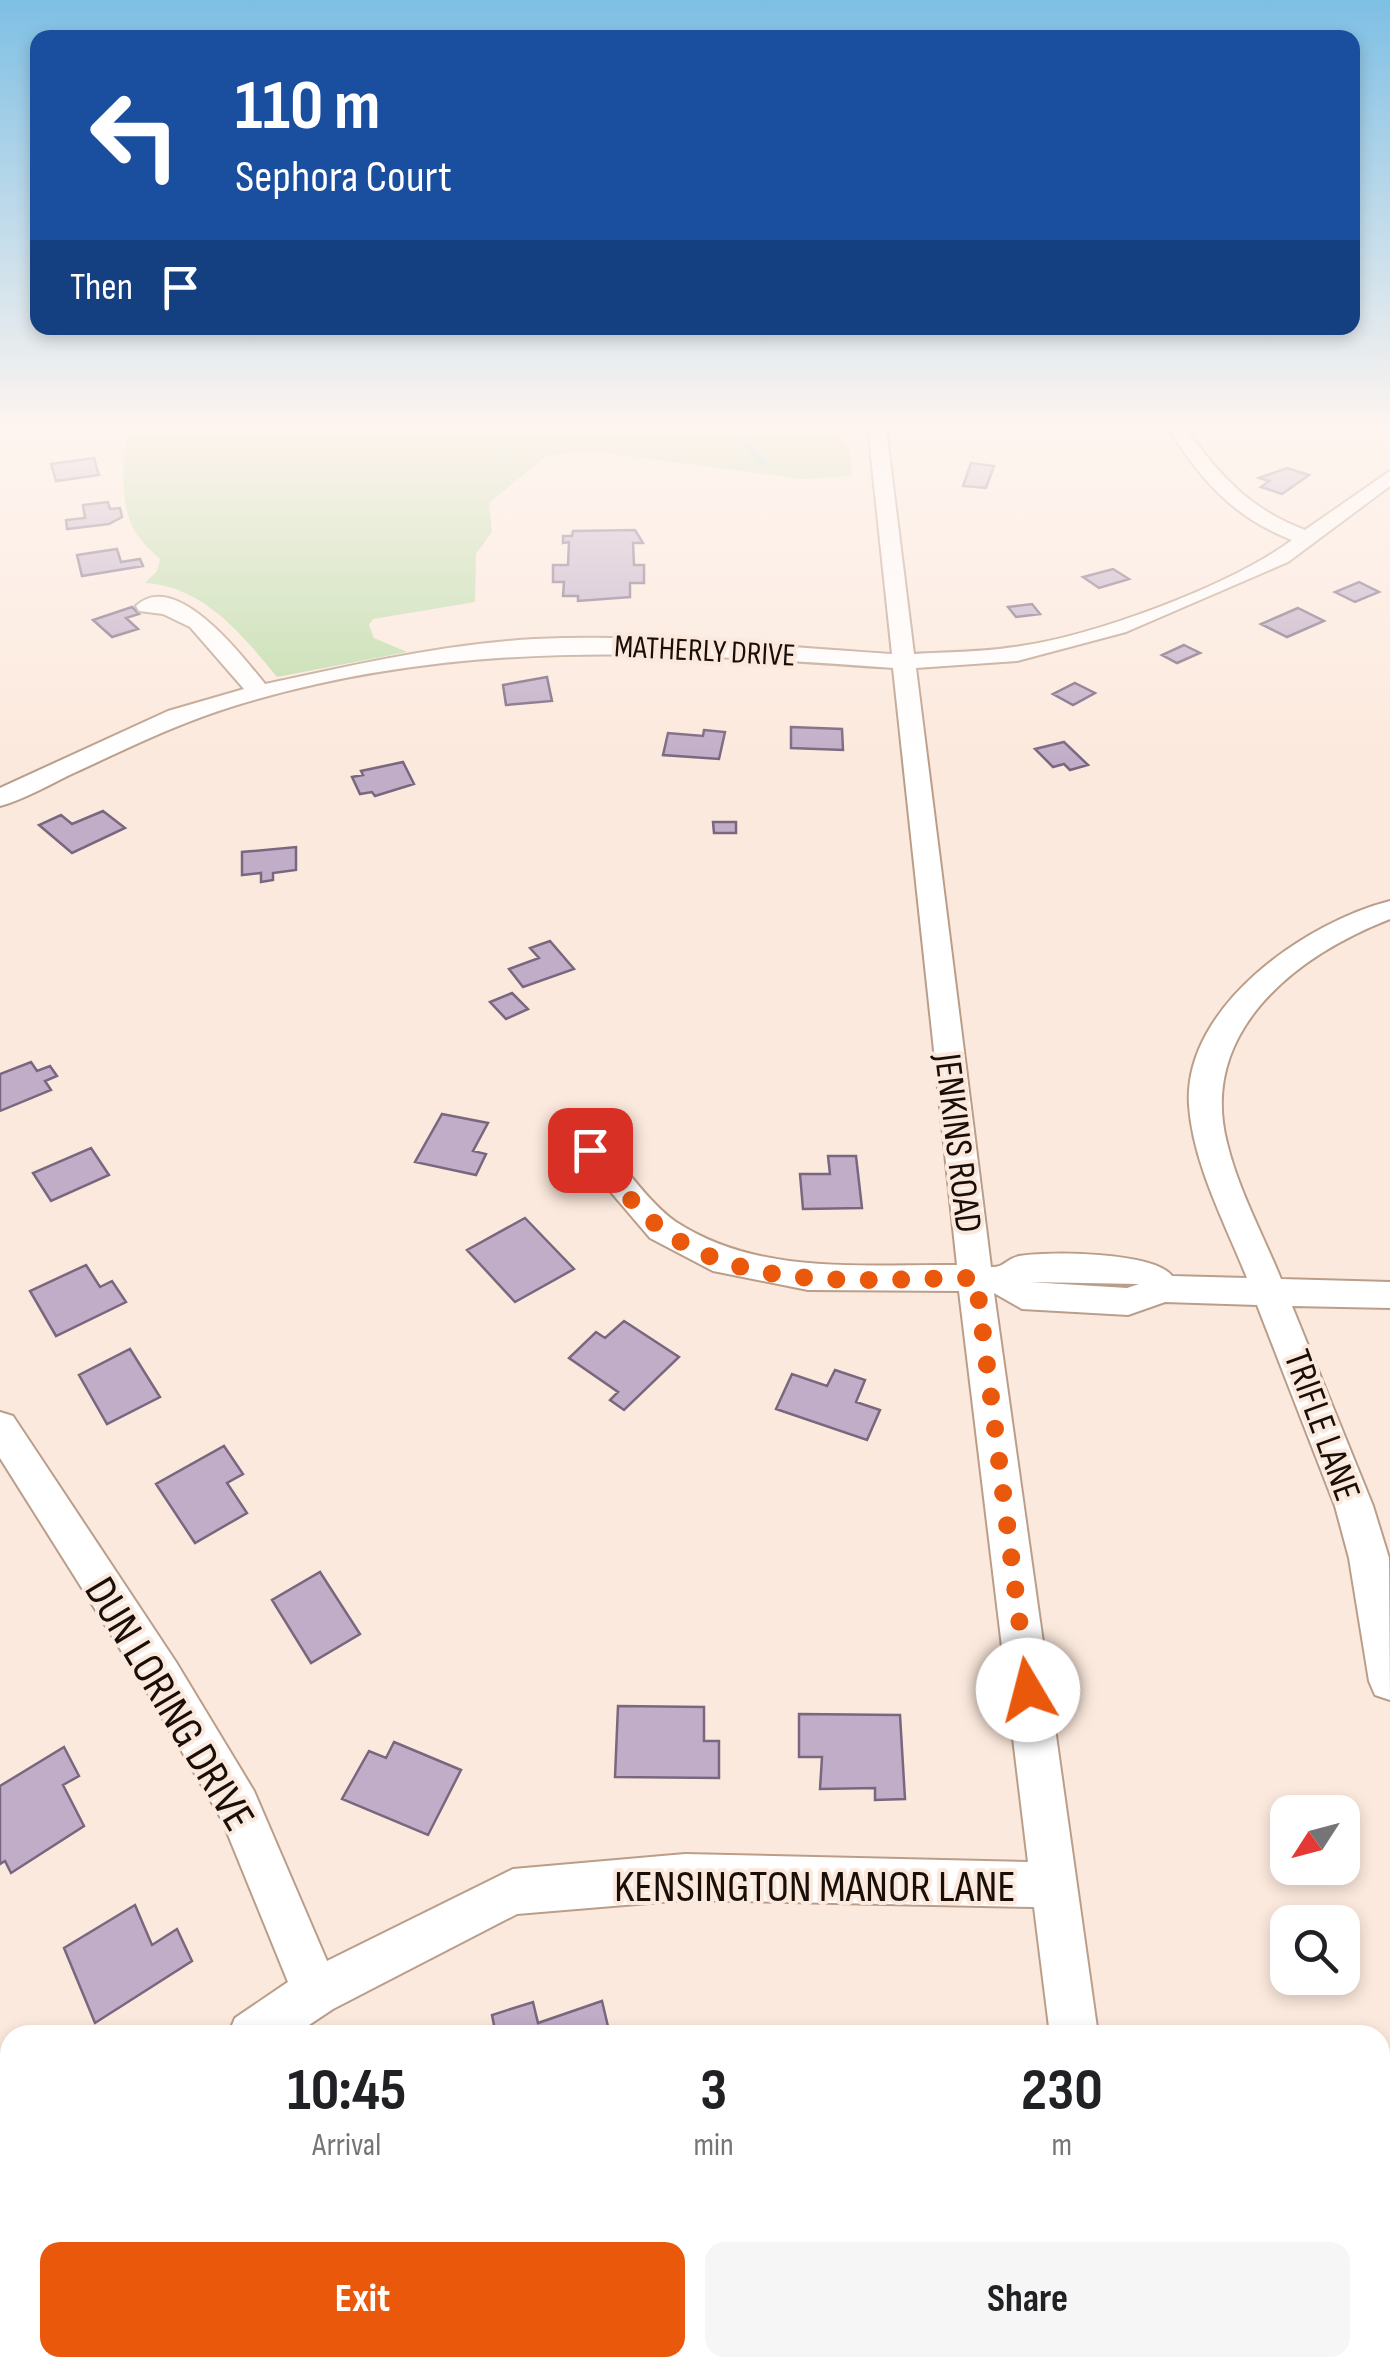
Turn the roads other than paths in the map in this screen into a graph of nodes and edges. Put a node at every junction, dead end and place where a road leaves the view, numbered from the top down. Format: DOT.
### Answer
graph roads {
  1 [pos="888,539"];
  2 [pos="1308,539"];
  3 [pos="147,606"];
  4 [pos="902,662"];
  5 [pos="259,692"];
  6 [pos="0,798"];
  7 [pos="1390,909"];
  8 [pos="590,1150"];
  9 [pos="992,1280"];
  10 [pos="1269,1291"];
  11 [pos="1390,1295"];
  12 [pos="0,1427"];
  13 [pos="1390,1681"];
  14 [pos="1055,1885"];
  15 [pos="316,1992"];
  16 [pos="267,2025"];
  17 [pos="1073,2025"];
  1 -- 4 [label="street, JENKINS ROAD"];
  2 -- 4 [label="street, MATHERLY DRIVE"];
  3 -- 5 [label="street"];
  4 -- 5 [label="street, MATHERLY DRIVE"];
  4 -- 9 [label="street, JENKINS ROAD"];
  5 -- 6 [label="street, MATHERLY DRIVE"];
  7 -- 10 [label="street, TRIFLE LANE"];
  8 -- 9 [label="street"];
  9 -- 10 [label="street"];
  9 -- 14 [label="street, JENKINS ROAD"];
  10 -- 11 [label="street"];
  10 -- 13 [label="street, TRIFLE LANE"];
  12 -- 15 [label="street, DUN LORING DRIVE"];
  14 -- 15 [label="street, KENSINGTON MANOR LANE"];
  14 -- 17 [label="street, JENKINS ROAD"];
  15 -- 16 [label="street, KENSINGTON MANOR LANE"];
}
